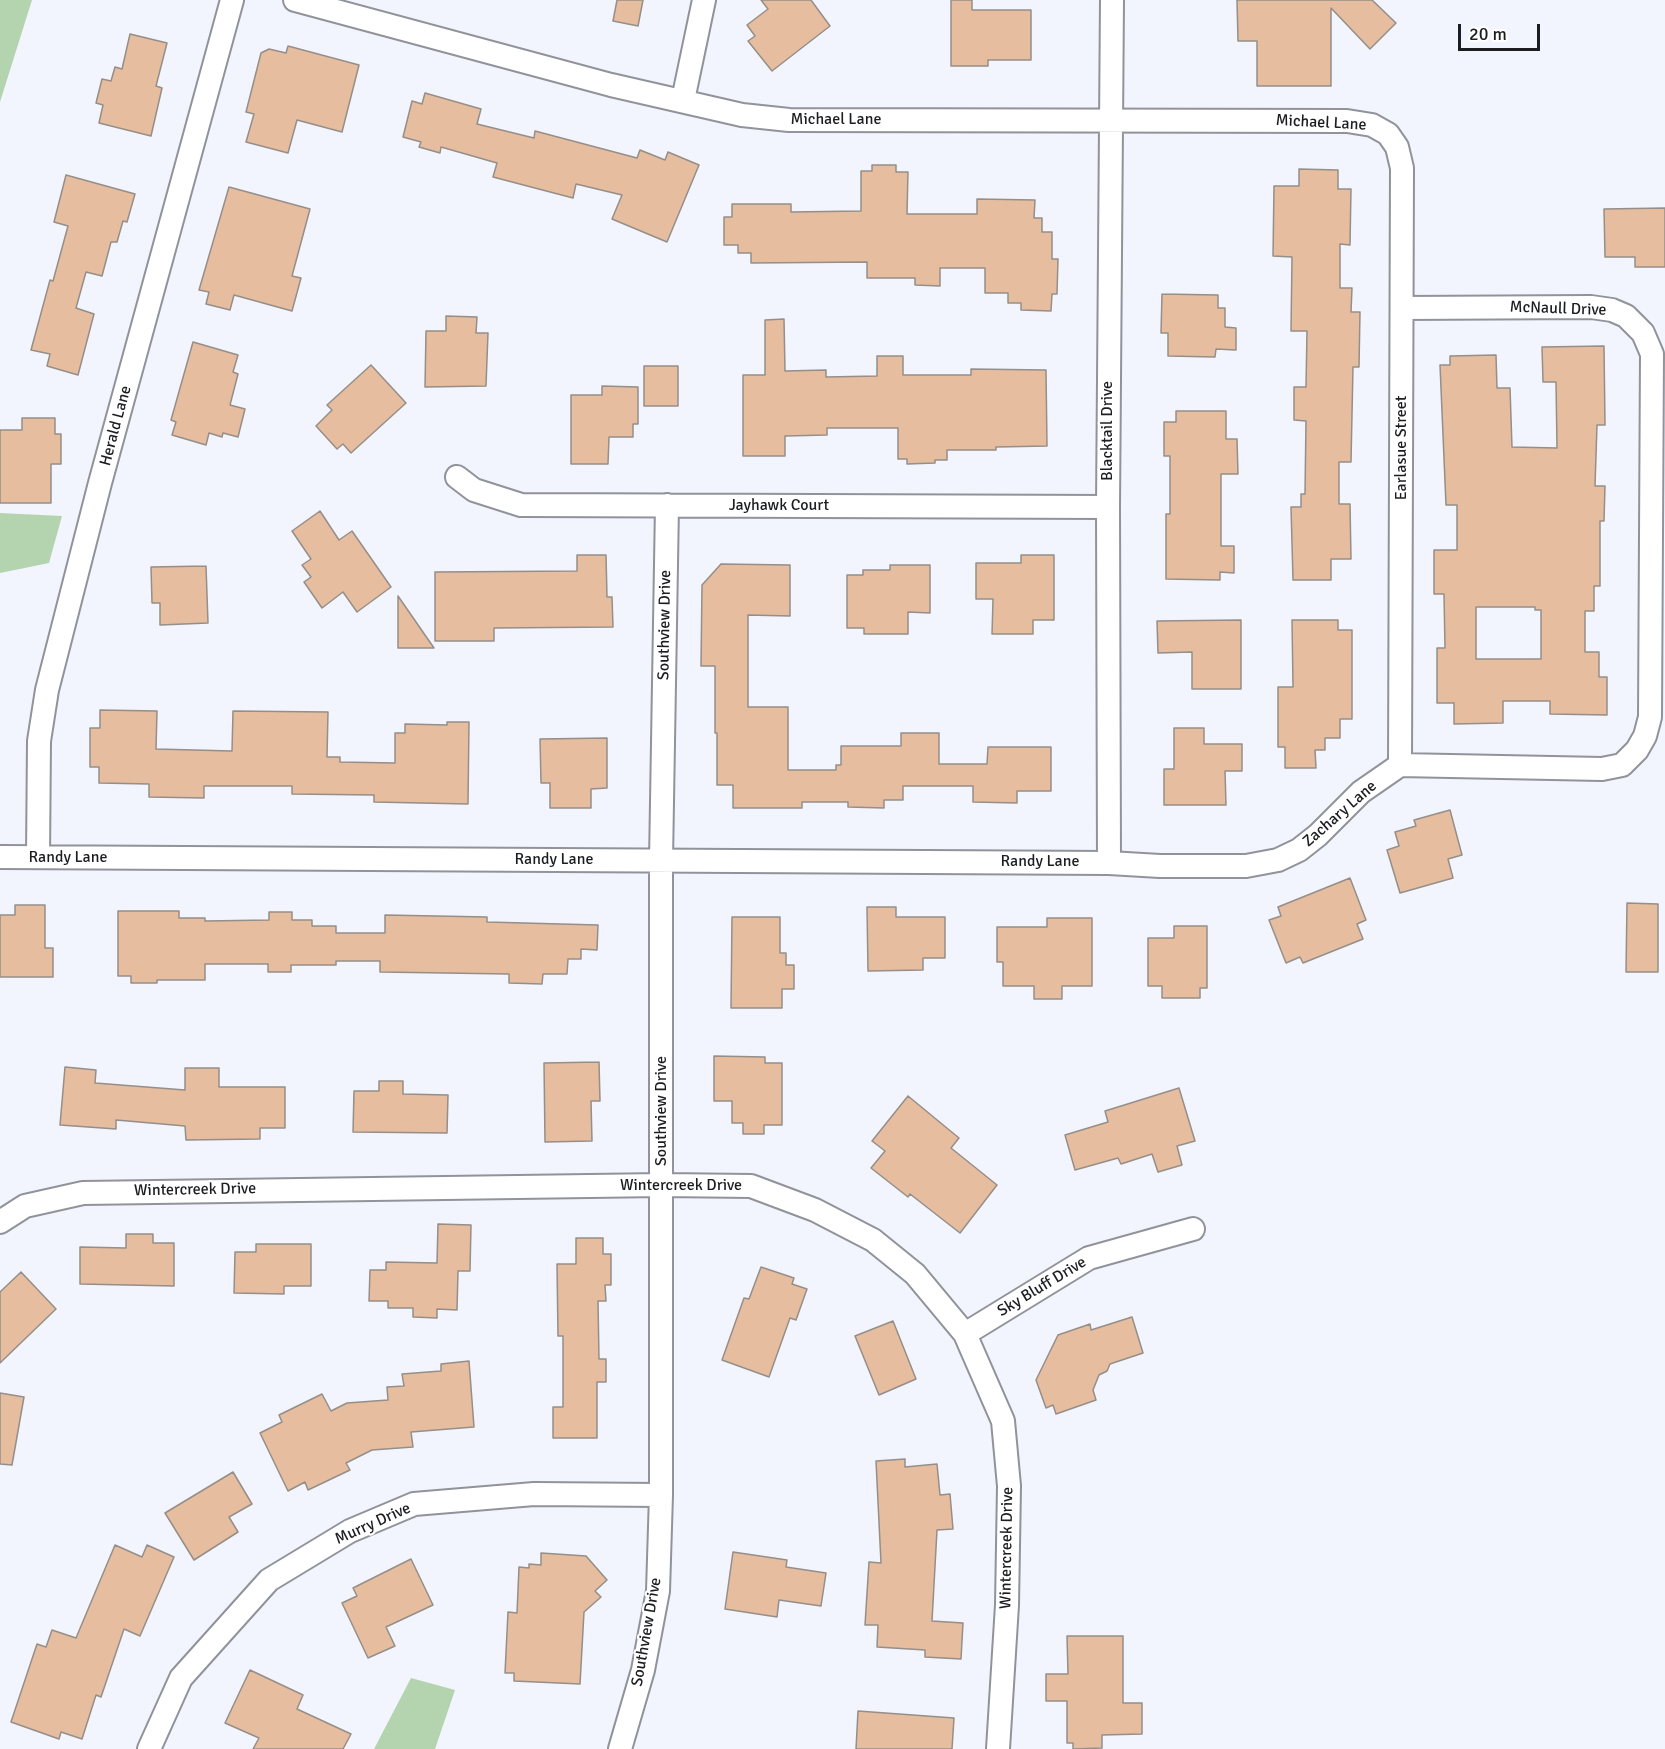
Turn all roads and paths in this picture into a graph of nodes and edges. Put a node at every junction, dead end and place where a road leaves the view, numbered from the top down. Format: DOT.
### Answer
graph roads {
  1 [pos="232,0"];
  2 [pos="295,0"];
  3 [pos="704,0"];
  4 [pos="1112,0"];
  5 [pos="683,100"];
  6 [pos="1111,120"];
  7 [pos="1388,134"];
  8 [pos="1402,308"];
  9 [pos="457,477"];
  10 [pos="667,505"];
  11 [pos="1108,507"];
  12 [pos="1400,765"];
  13 [pos="0,857"];
  14 [pos="38,857"];
  15 [pos="661,861"];
  16 [pos="1109,863"];
  17 [pos="662,1185"];
  18 [pos="0,1222"];
  19 [pos="1193,1229"];
  20 [pos="965,1334"];
  21 [pos="661,1495"];
  22 [pos="149,1749"];
  23 [pos="620,1749"];
  24 [pos="998,1749"];
  1 -- 14 [label="street, Herald Lane"];
  2 -- 5 [label="street, Michael Lane"];
  3 -- 5 [label="street"];
  4 -- 6 [label="street, Blacktail Drive"];
  5 -- 6 [label="street, Michael Lane"];
  6 -- 7 [label="street, Michael Lane"];
  6 -- 11 [label="street, Blacktail Drive"];
  7 -- 8 [label="street, Earlasue Street"];
  8 -- 12 [label="street, Earlasue Street"];
  8 -- 12 [label="street, McNaull Drive"];
  9 -- 10 [label="street, Jayhawk Court"];
  10 -- 11 [label="street, Jayhawk Court"];
  10 -- 15 [label="street, Southview Drive"];
  11 -- 16 [label="street, Blacktail Drive"];
  12 -- 16 [label="street, Zachary Lane"];
  13 -- 14 [label="street, Randy Lane"];
  14 -- 15 [label="street, Randy Lane"];
  15 -- 16 [label="street, Randy Lane"];
  15 -- 17 [label="street, Southview Drive"];
  17 -- 18 [label="street, Wintercreek Drive"];
  17 -- 20 [label="street, Wintercreek Drive"];
  17 -- 21 [label="street, Southview Drive"];
  19 -- 20 [label="street, Sky Bluff Drive"];
  20 -- 24 [label="street, Wintercreek Drive"];
  21 -- 22 [label="street, Murry Drive"];
  21 -- 23 [label="street, Southview Drive"];
}
